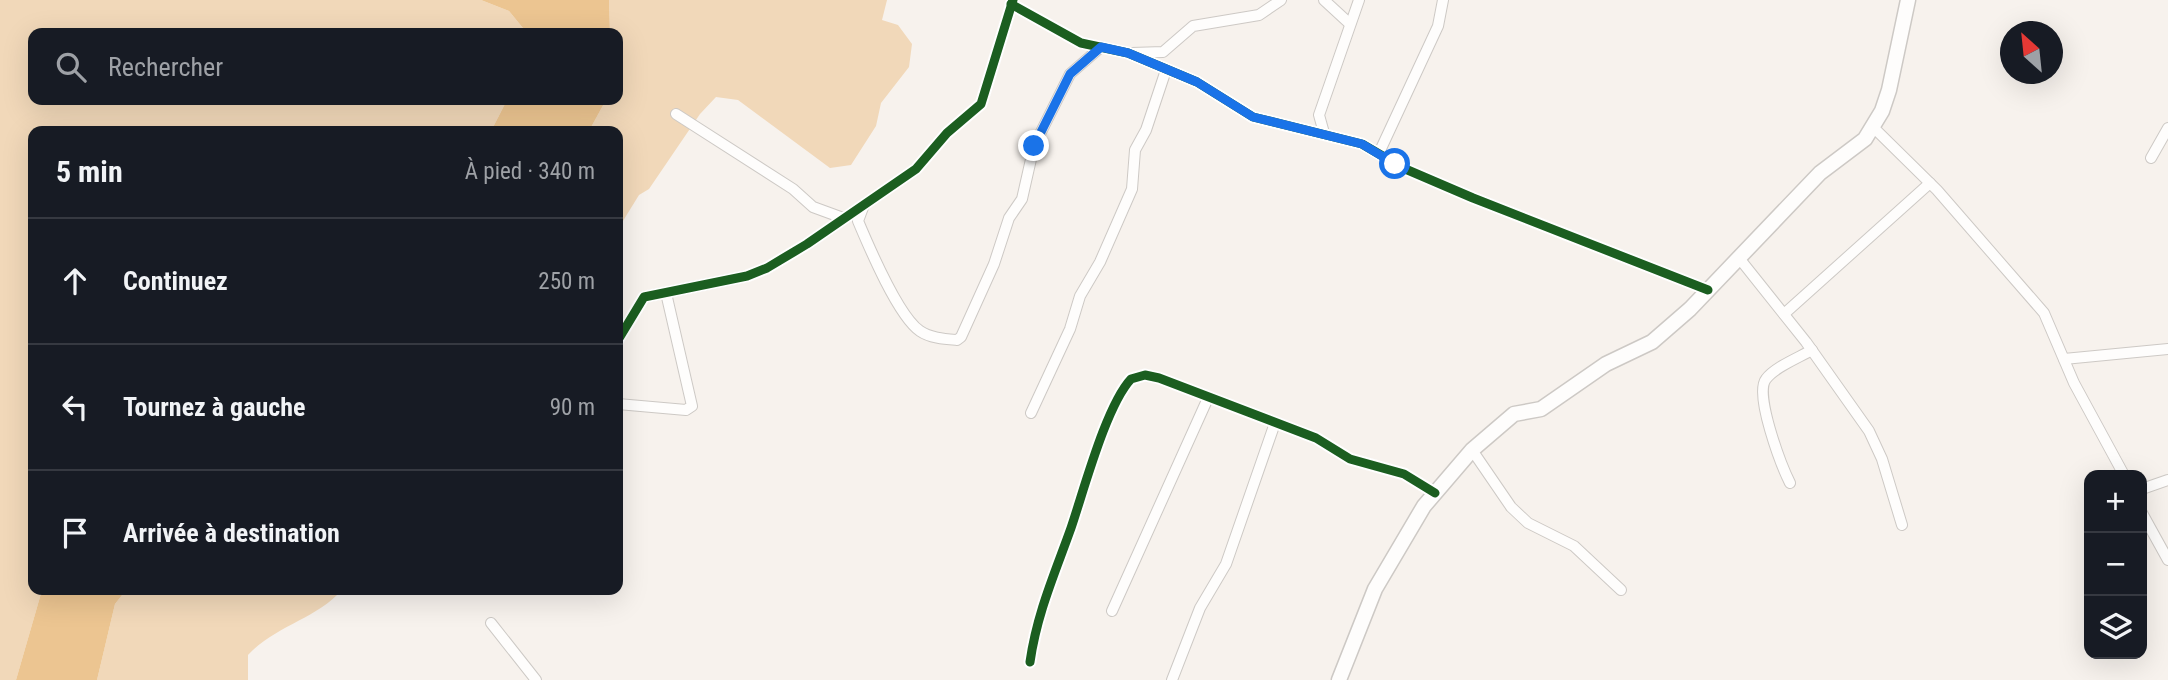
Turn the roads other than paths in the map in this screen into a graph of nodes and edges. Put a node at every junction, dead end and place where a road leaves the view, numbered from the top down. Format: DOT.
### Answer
graph roads {
  1 [pos="1281,0"];
  2 [pos="1324,0"];
  3 [pos="1359,0"];
  4 [pos="1443,0"];
  5 [pos="1908,0"];
  6 [pos="1012,2"];
  7 [pos="1350,24"];
  8 [pos="1101,47"];
  9 [pos="1128,53"];
  10 [pos="1166,70"];
  11 [pos="676,114"];
  12 [pos="1873,127"];
  13 [pos="2168,128"];
  14 [pos="1324,133"];
  15 [pos="1379,153"];
  16 [pos="2151,158"];
  17 [pos="1930,183"];
  18 [pos="864,205"];
  19 [pos="843,218"];
  20 [pos="1739,258"];
  21 [pos="1708,290"];
  22 [pos="666,293"];
  23 [pos="1784,314"];
  24 [pos="623,331"];
  25 [pos="2168,349"];
  26 [pos="1812,350"];
  27 [pos="2064,359"];
  28 [pos="1208,398"];
  29 [pos="623,404"];
  30 [pos="1031,413"];
  31 [pos="1275,423"];
  32 [pos="1472,450"];
  33 [pos="2121,470"];
  34 [pos="2168,480"];
  35 [pos="1790,482"];
  36 [pos="2147,487"];
  37 [pos="1435,493"];
  38 [pos="2147,522"];
  39 [pos="1902,525"];
  40 [pos="2168,561"];
  41 [pos="1621,590"];
  42 [pos="1112,611"];
  43 [pos="491,623"];
  44 [pos="1030,662"];
  45 [pos="536,680"];
  46 [pos="1172,680"];
  47 [pos="1339,680"];
  1 -- 9 [label="street"];
  2 -- 7 [label="street"];
  3 -- 7 [label="street"];
  4 -- 15 [label="street"];
  5 -- 12 [label="main road"];
  6 -- 8 [label="street"];
  6 -- 18 [label="street"];
  7 -- 14 [label="street"];
  8 -- 9 [label="street"];
  8 -- 18 [label="street"];
  9 -- 10 [label="street"];
  10 -- 14 [label="street"];
  10 -- 30 [label="street"];
  11 -- 19 [label="street"];
  12 -- 17 [label="street"];
  12 -- 20 [label="main road"];
  13 -- 16 [label="street"];
  14 -- 15 [label="street"];
  15 -- 21 [label="street"];
  17 -- 23 [label="street"];
  17 -- 27 [label="street"];
  18 -- 19 [label="street"];
  19 -- 22 [label="street"];
  20 -- 21 [label="main road"];
  20 -- 23 [label="street"];
  21 -- 32 [label="main road"];
  22 -- 24 [label="street"];
  22 -- 29 [label="street"];
  23 -- 26 [label="street"];
  25 -- 27 [label="street"];
  26 -- 35 [label="street"];
  26 -- 39 [label="street"];
  27 -- 33 [label="street"];
  28 -- 31 [label="street"];
  28 -- 42 [label="street"];
  28 -- 44 [label="street"];
  31 -- 37 [label="street"];
  31 -- 46 [label="street"];
  32 -- 37 [label="main road"];
  32 -- 41 [label="street"];
  34 -- 36 [label="street"];
  37 -- 47 [label="main road"];
  38 -- 40 [label="street"];
  43 -- 45 [label="street"];
}
